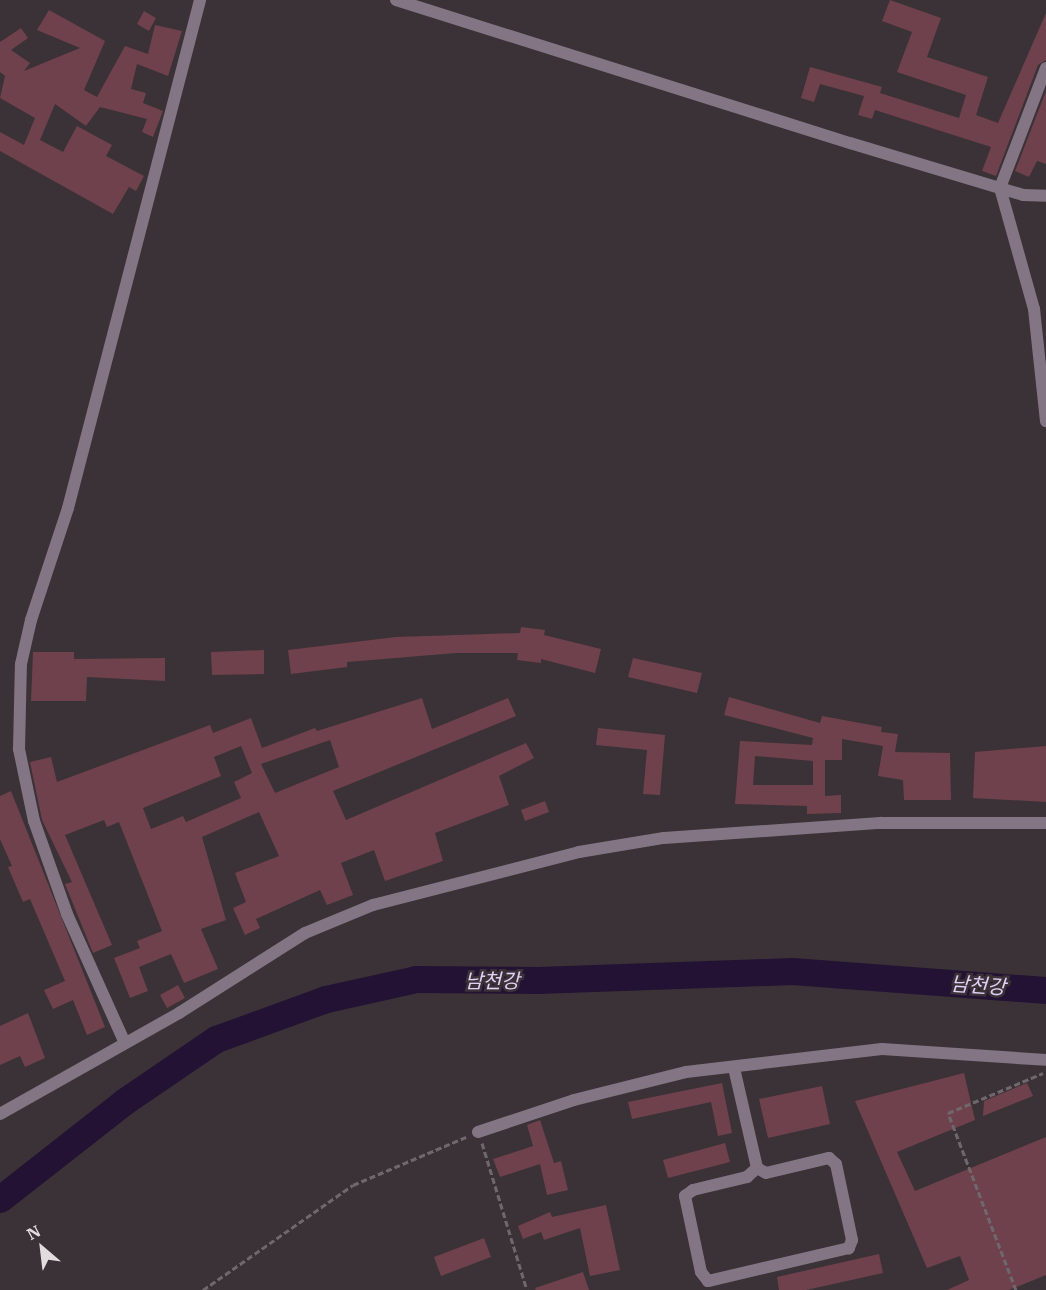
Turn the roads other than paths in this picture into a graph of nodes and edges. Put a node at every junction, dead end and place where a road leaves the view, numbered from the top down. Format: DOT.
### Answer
graph roads {
  1 [pos="200,0"];
  2 [pos="396,0"];
  3 [pos="1046,68"];
  4 [pos="1000,188"];
  5 [pos="1046,196"];
  6 [pos="1046,421"];
  7 [pos="1046,823"];
  8 [pos="124,1041"];
  9 [pos="1046,1060"];
  10 [pos="734,1068"];
  11 [pos="0,1114"];
  12 [pos="478,1132"];
  13 [pos="757,1168"];
  1 -- 8 [label="street"];
  2 -- 4 [label="street"];
  3 -- 4 [label="street"];
  4 -- 5 [label="street"];
  4 -- 6 [label="street"];
  7 -- 8 [label="street"];
  8 -- 11 [label="street"];
  9 -- 10 [label="street"];
  10 -- 12 [label="street"];
  10 -- 13 [label="street"];
  13 -- 13 [label="street"];
}
